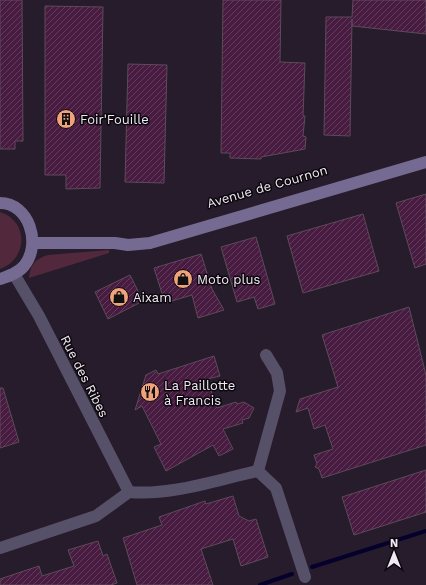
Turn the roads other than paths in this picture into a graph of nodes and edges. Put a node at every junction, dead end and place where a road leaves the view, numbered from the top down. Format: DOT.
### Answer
graph roads {
  1 [pos="426,155"];
  2 [pos="426,162"];
  3 [pos="0,203"];
  4 [pos="33,243"];
  5 [pos="115,243"];
  6 [pos="14,274"];
  7 [pos="0,279"];
  8 [pos="266,355"];
  9 [pos="258,471"];
  10 [pos="129,492"];
  11 [pos="0,548"];
  12 [pos="305,577"];
  1 -- 5 [label="main road, Avenue de Cournon"];
  2 -- 5 [label="main road, Avenue de Cournon"];
  3 -- 4 [label="main road"];
  4 -- 5 [label="main road, Avenue de Cournon"];
  4 -- 6 [label="main road"];
  6 -- 7 [label="main road"];
  6 -- 10 [label="street, Rue des Ribes"];
  8 -- 9 [label="street"];
  9 -- 10 [label="street"];
  9 -- 12 [label="street"];
  10 -- 11 [label="street"];
}
